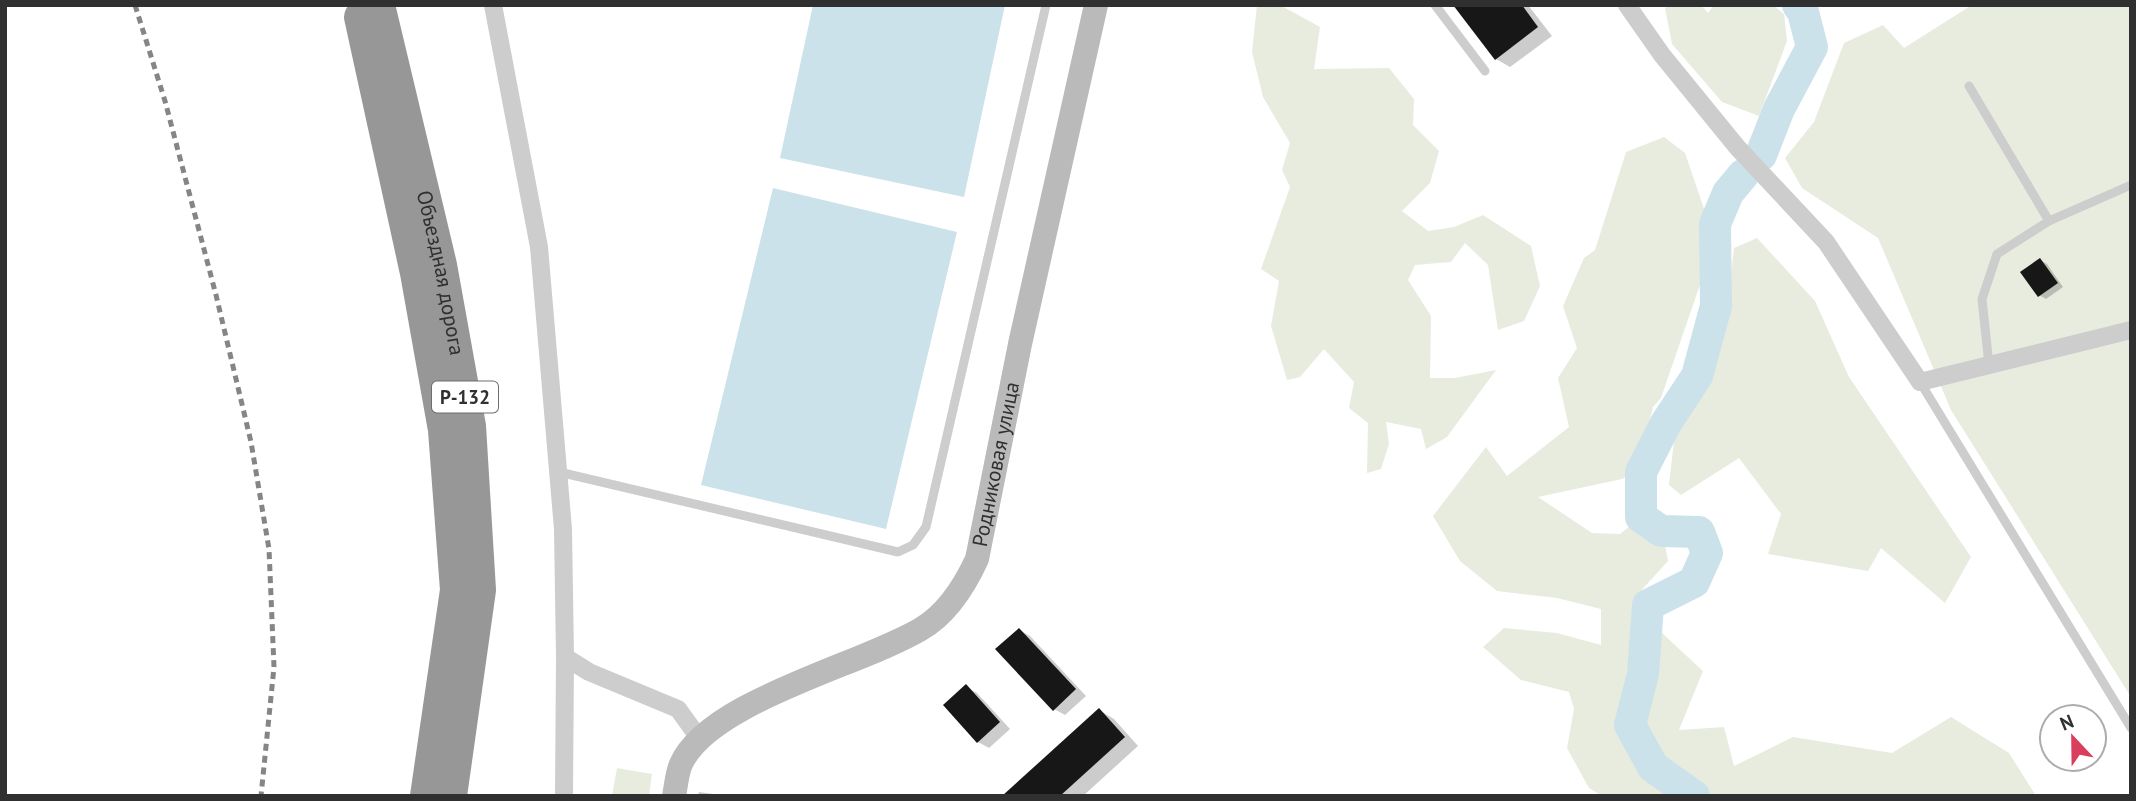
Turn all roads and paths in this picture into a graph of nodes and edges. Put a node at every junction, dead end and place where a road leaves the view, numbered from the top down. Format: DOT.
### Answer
graph roads {
  1 [pos="358,5"];
  2 [pos="379,5"];
  3 [pos="493,5"];
  4 [pos="1046,5"];
  5 [pos="1096,5"];
  6 [pos="1435,5"];
  7 [pos="1627,5"];
  8 [pos="1485,71"];
  9 [pos="1969,86"];
  10 [pos="2131,186"];
  11 [pos="2049,221"];
  12 [pos="2131,330"];
  13 [pos="1989,365"];
  14 [pos="1920,382"];
  15 [pos="559,472"];
  16 [pos="565,657"];
  17 [pos="2131,728"];
  18 [pos="699,738"];
  19 [pos="426,796"];
  20 [pos="451,796"];
  21 [pos="564,796"];
  22 [pos="674,796"];
  1 -- 19 [label="highway, Объездная дорога / Р-132"];
  2 -- 20 [label="highway, Объездная дорога / Р-132"];
  3 -- 15 [label="street"];
  4 -- 15 [label="lane"];
  5 -- 18 [label="street, Родниковая улица"];
  6 -- 8 [label="lane"];
  7 -- 14 [label="street"];
  9 -- 11 [label="lane"];
  10 -- 11 [label="lane"];
  11 -- 13 [label="lane"];
  12 -- 13 [label="street"];
  13 -- 14 [label="street"];
  14 -- 17 [label="lane"];
  15 -- 16 [label="street"];
  16 -- 18 [label="street"];
  16 -- 21 [label="street"];
  18 -- 22 [label="street, Родниковая улица"];
}
